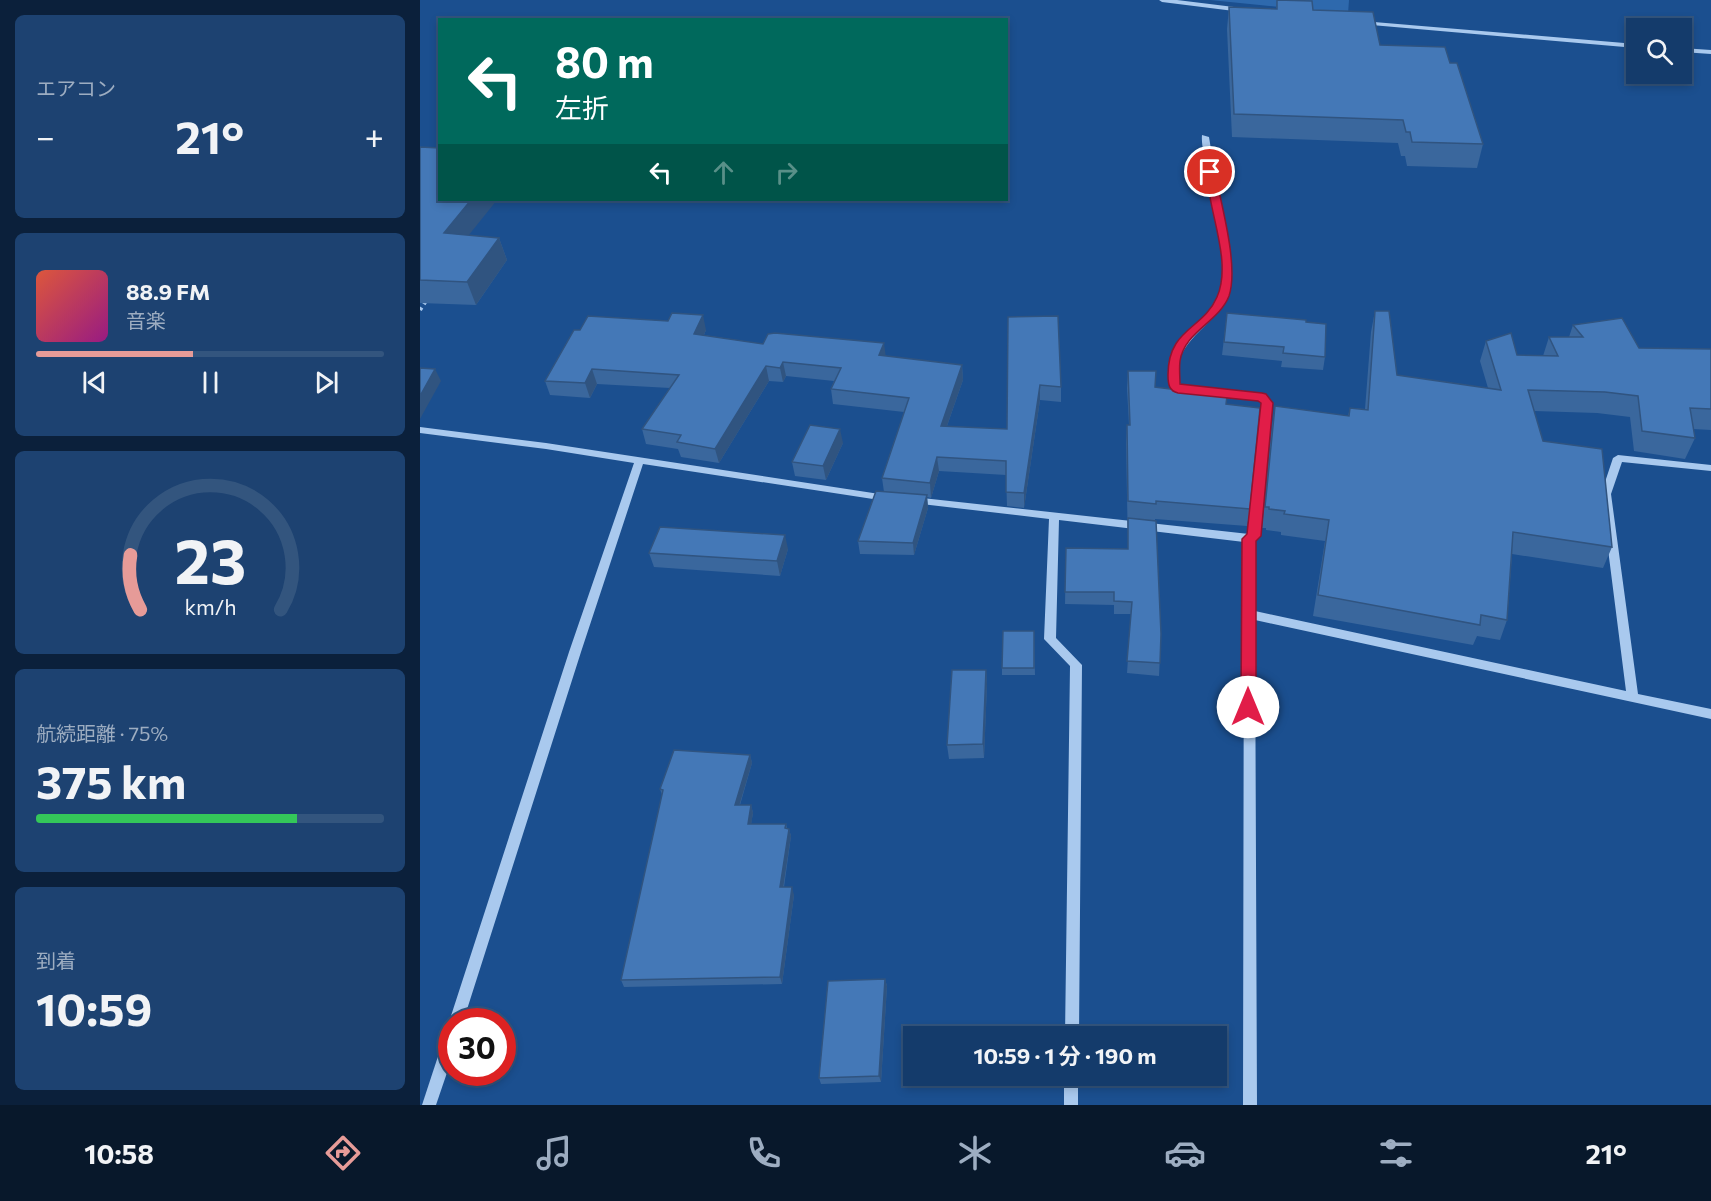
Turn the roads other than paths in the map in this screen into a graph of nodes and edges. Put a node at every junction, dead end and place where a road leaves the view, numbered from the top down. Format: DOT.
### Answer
graph roads {
  1 [pos="1162,0"];
  2 [pos="1253,11"];
  3 [pos="1357,22"];
  4 [pos="1626,45"];
  5 [pos="1692,51"];
  6 [pos="1711,52"];
  7 [pos="1205,137"];
  8 [pos="420,430"];
  9 [pos="639,461"];
  10 [pos="1711,468"];
  11 [pos="1054,515"];
  12 [pos="1249,539"];
  13 [pos="1248,614"];
  14 [pos="1633,697"];
  15 [pos="1711,714"];
  16 [pos="461,1008"];
  17 [pos="1072,1026"];
  18 [pos="438,1078"];
  19 [pos="1071,1086"];
  20 [pos="429,1105"];
  21 [pos="1071,1105"];
  22 [pos="1250,1105"];
  1 -- 2 [label="street"];
  3 -- 4 [label="street"];
  5 -- 6 [label="street"];
  7 -- 12 [label="street"];
  8 -- 9 [label="street"];
  9 -- 11 [label="street"];
  9 -- 16 [label="street"];
  10 -- 14 [label="street"];
  11 -- 12 [label="street"];
  11 -- 17 [label="street"];
  12 -- 13 [label="street"];
  13 -- 14 [label="street"];
  13 -- 22 [label="street"];
  14 -- 15 [label="street"];
  18 -- 20 [label="street"];
  19 -- 21 [label="street"];
}
